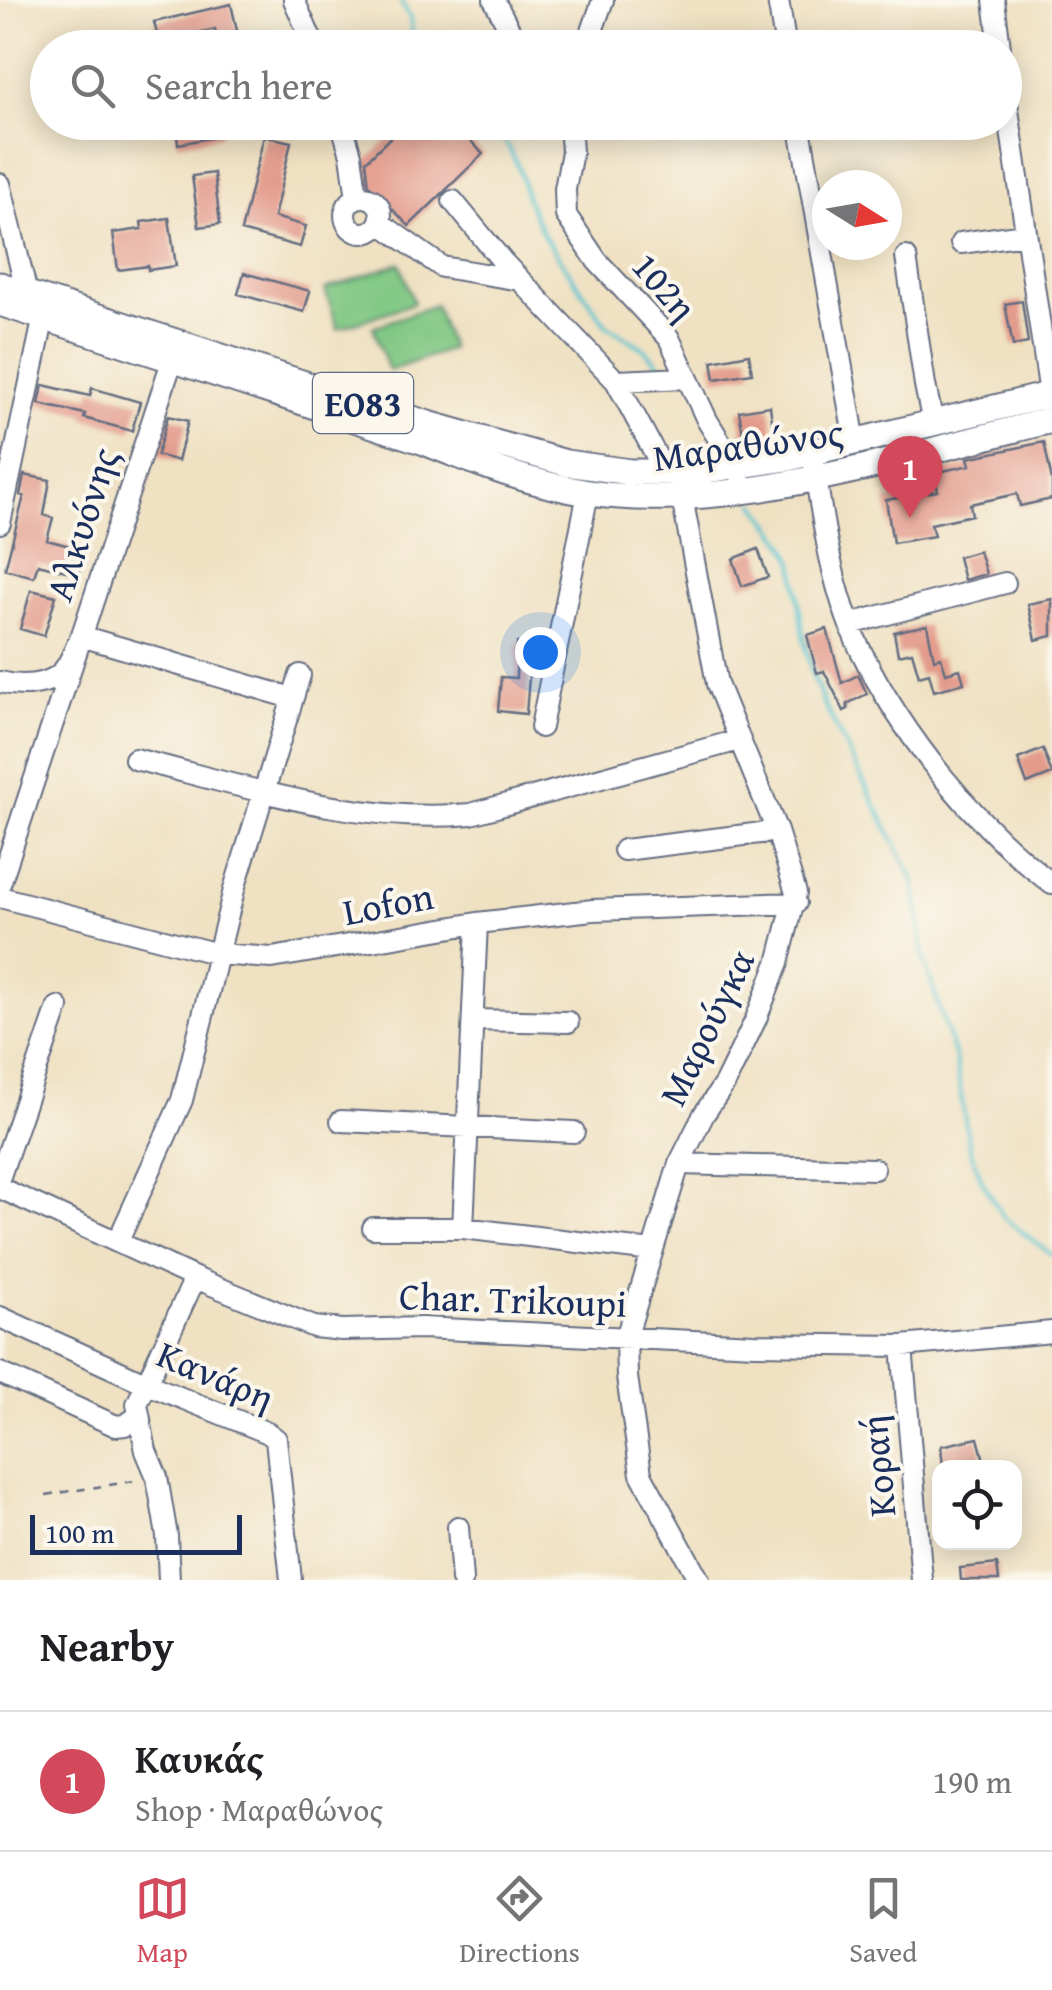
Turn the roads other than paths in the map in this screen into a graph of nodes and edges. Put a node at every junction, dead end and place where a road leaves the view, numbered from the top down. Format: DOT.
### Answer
graph roads {
  1 [pos="294,0"];
  2 [pos="494,0"];
  3 [pos="603,0"];
  4 [pos="778,0"];
  5 [pos="994,0"];
  6 [pos="307,30"];
  7 [pos="510,30"];
  8 [pos="592,30"];
  9 [pos="783,30"];
  10 [pos="998,30"];
  11 [pos="346,140"];
  12 [pos="571,140"];
  13 [pos="802,140"];
  14 [pos="1012,140"];
  15 [pos="0,184"];
  16 [pos="357,198"];
  17 [pos="453,201"];
  18 [pos="380,223"];
  19 [pos="1024,234"];
  20 [pos="961,243"];
  21 [pos="906,257"];
  22 [pos="520,280"];
  23 [pos="0,285"];
  24 [pos="27,293"];
  25 [pos="0,303"];
  26 [pos="44,316"];
  27 [pos="173,358"];
  28 [pos="687,378"];
  29 [pos="616,381"];
  30 [pos="1051,402"];
  31 [pos="934,423"];
  32 [pos="855,442"];
  33 [pos="814,465"];
  34 [pos="735,467"];
  35 [pos="665,472"];
  36 [pos="750,489"];
  37 [pos="588,493"];
  38 [pos="682,497"];
  39 [pos="3,498"];
  40 [pos="0,523"];
  41 [pos="1005,583"];
  42 [pos="850,624"];
  43 [pos="81,636"];
  44 [pos="300,676"];
  45 [pos="0,682"];
  46 [pos="292,698"];
  47 [pos="541,726"];
  48 [pos="739,740"];
  49 [pos="135,759"];
  50 [pos="266,792"];
  51 [pos="777,831"];
  52 [pos="624,850"];
  53 [pos="0,884"];
  54 [pos="1052,884"];
  55 [pos="0,897"];
  56 [pos="796,903"];
  57 [pos="477,923"];
  58 [pos="218,954"];
  59 [pos="58,1007"];
  60 [pos="473,1020"];
  61 [pos="568,1022"];
  62 [pos="341,1121"];
  63 [pos="468,1126"];
  64 [pos="574,1132"];
  65 [pos="679,1164"];
  66 [pos="874,1169"];
  67 [pos="0,1176"];
  68 [pos="0,1188"];
  69 [pos="372,1228"];
  70 [pos="463,1228"];
  71 [pos="118,1242"];
  72 [pos="652,1250"];
  73 [pos="195,1278"];
  74 [pos="0,1317"];
  75 [pos="1052,1332"];
  76 [pos="626,1338"];
  77 [pos="902,1346"];
  78 [pos="0,1373"];
  79 [pos="147,1384"];
  80 [pos="137,1418"];
  81 [pos="458,1527"];
  82 [pos="169,1580"];
  83 [pos="291,1580"];
  84 [pos="462,1580"];
  85 [pos="699,1580"];
  86 [pos="922,1580"];
  1 -- 6 [label="street"];
  2 -- 7 [label="street"];
  3 -- 8 [label="street"];
  4 -- 9 [label="street"];
  5 -- 10 [label="street"];
  11 -- 16 [label="street"];
  12 -- 28 [label="street, 102η"];
  13 -- 32 [label="street"];
  14 -- 19 [label="street"];
  15 -- 24 [label="street"];
  16 -- 18 [label="street"];
  16 -- 18 [label="street"];
  17 -- 22 [label="street"];
  18 -- 22 [label="street"];
  19 -- 20 [label="street"];
  19 -- 30 [label="street"];
  21 -- 31 [label="street"];
  22 -- 29 [label="street"];
  23 -- 24 [label="main road, Μαραθώνος / ΕΟ83"];
  24 -- 35 [label="main road, Μαραθώνος / ΕΟ83"];
  25 -- 26 [label="main road, Μαραθώνος / ΕΟ83"];
  26 -- 27 [label="main road, Μαραθώνος / ΕΟ83"];
  26 -- 39 [label="street"];
  27 -- 37 [label="main road, Μαραθώνος / ΕΟ83"];
  27 -- 43 [label="street, Αλκυόνης"];
  28 -- 29 [label="street"];
  28 -- 34 [label="street, 102η"];
  29 -- 35 [label="street"];
  30 -- 31 [label="main road, Μαραθώνος / ΕΟ83"];
  30 -- 33 [label="main road, Μαραθώνος / ΕΟ83"];
  31 -- 32 [label="main road, Μαραθώνος / ΕΟ83"];
  32 -- 33 [label="main road, Μαραθώνος / ΕΟ83"];
  33 -- 34 [label="main road, Μαραθώνος / ΕΟ83"];
  33 -- 36 [label="main road, Μαραθώνος / ΕΟ83"];
  33 -- 42 [label="street"];
  34 -- 35 [label="main road, Μαραθώνος / ΕΟ83"];
  34 -- 36 [label="street, 102η"];
  36 -- 38 [label="main road, Μαραθώνος / ΕΟ83"];
  37 -- 38 [label="main road, Μαραθώνος / ΕΟ83"];
  37 -- 47 [label="street"];
  38 -- 48 [label="street, Μαρούγκα"];
  39 -- 40 [label="street"];
  41 -- 42 [label="street"];
  42 -- 54 [label="street"];
  43 -- 45 [label="street"];
  43 -- 46 [label="street"];
  43 -- 53 [label="street, Αλκυόνης"];
  44 -- 46 [label="street"];
  46 -- 50 [label="street"];
  48 -- 50 [label="street"];
  48 -- 51 [label="street, Μαρούγκα"];
  49 -- 50 [label="street"];
  50 -- 58 [label="street"];
  51 -- 52 [label="street"];
  51 -- 56 [label="street, Μαρούγκα"];
  55 -- 58 [label="street, Lofon"];
  56 -- 57 [label="street, Lofon"];
  56 -- 65 [label="street, Μαρούγκα"];
  57 -- 58 [label="street, Lofon"];
  57 -- 60 [label="street"];
  58 -- 71 [label="street"];
  59 -- 67 [label="street"];
  60 -- 61 [label="street"];
  60 -- 63 [label="street"];
  62 -- 63 [label="street"];
  63 -- 64 [label="street"];
  63 -- 70 [label="street"];
  65 -- 66 [label="street"];
  65 -- 72 [label="street, Μαρούγκα"];
  68 -- 71 [label="street, Char. Trikoupi"];
  69 -- 70 [label="street"];
  70 -- 72 [label="street"];
  71 -- 73 [label="street, Char. Trikoupi"];
  72 -- 76 [label="street, Μαρούγκα"];
  73 -- 76 [label="street, Char. Trikoupi"];
  73 -- 79 [label="street"];
  74 -- 79 [label="street, Κανάρη"];
  75 -- 77 [label="street, Char. Trikoupi"];
  76 -- 77 [label="street, Char. Trikoupi"];
  76 -- 85 [label="street, Μαρούγκα"];
  77 -- 86 [label="street, Κοραή"];
  78 -- 80 [label="street"];
  79 -- 80 [label="street"];
  79 -- 83 [label="street, Κανάρη"];
  80 -- 82 [label="street"];
  81 -- 84 [label="street"];
}
